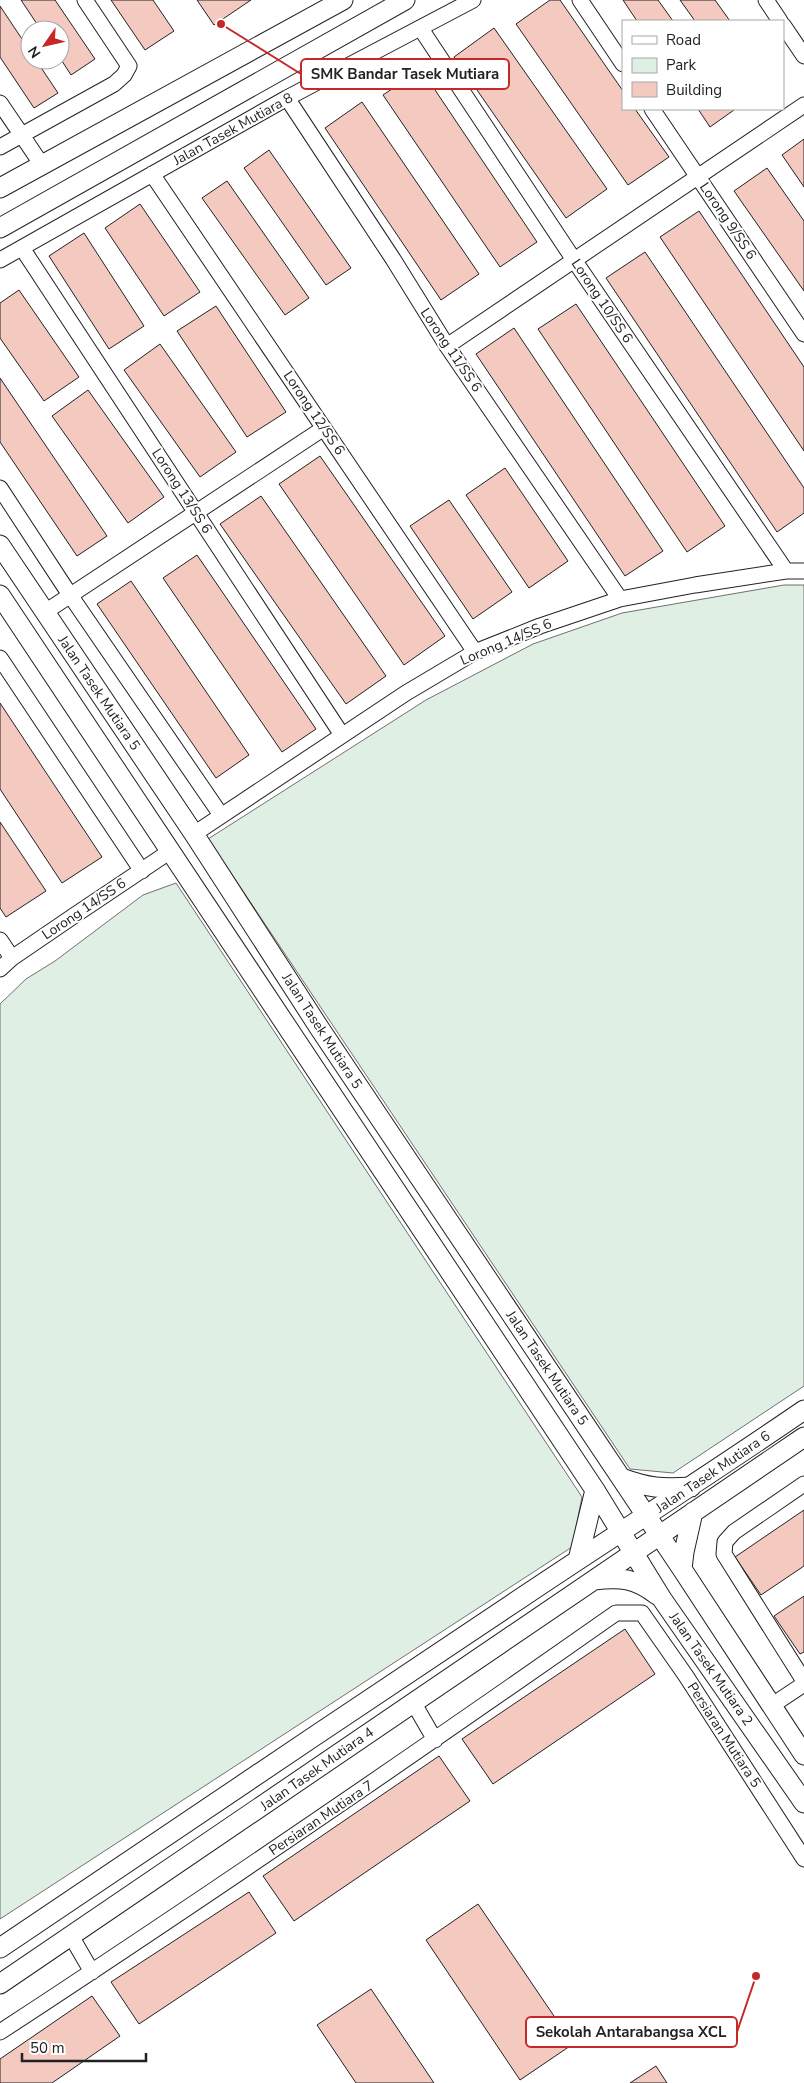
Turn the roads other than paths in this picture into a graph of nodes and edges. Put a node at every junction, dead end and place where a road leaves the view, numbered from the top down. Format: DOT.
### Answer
graph roads {
  1 [pos="85,0"];
  2 [pos="343,0"];
  3 [pos="473,0"];
  4 [pos="580,0"];
  5 [pos="766,0"];
  6 [pos="392,3"];
  7 [pos="779,20"];
  8 [pos="784,26"];
  9 [pos="421,29"];
  10 [pos="804,56"];
  11 [pos="622,63"];
  12 [pos="287,98"];
  13 [pos="0,103"];
  14 [pos="804,105"];
  15 [pos="653,110"];
  16 [pos="22,135"];
  17 [pos="0,147"];
  18 [pos="42,165"];
  19 [pos="152,174"];
  20 [pos="698,177"];
  21 [pos="0,188"];
  22 [pos="0,228"];
  23 [pos="22,248"];
  24 [pos="0,260"];
  25 [pos="574,260"];
  26 [pos="804,334"];
  27 [pos="447,346"];
  28 [pos="324,428"];
  29 [pos="0,488"];
  30 [pos="196,513"];
  31 [pos="0,545"];
  32 [pos="786,571"];
  33 [pos="804,571"];
  34 [pos="0,595"];
  35 [pos="67,597"];
  36 [pos="620,599"];
  37 [pos="46,611"];
  38 [pos="475,652"];
  39 [pos="0,658"];
  40 [pos="342,735"];
  41 [pos="221,815"];
  42 [pos="194,834"];
  43 [pos="169,852"];
  44 [pos="142,871"];
  45 [pos="0,940"];
  46 [pos="12,958"];
  47 [pos="0,969"];
  48 [pos="320,1029"];
  49 [pos="300,1045"];
  50 [pos="804,1410"];
  51 [pos="804,1437"];
  52 [pos="621,1478"];
  53 [pos="804,1484"];
  54 [pos="692,1487"];
  55 [pos="595,1490"];
  56 [pos="693,1512"];
  57 [pos="646,1517"];
  58 [pos="621,1533"];
  59 [pos="659,1536"];
  60 [pos="632,1552"];
  61 [pos="578,1560"];
  62 [pos="682,1569"];
  63 [pos="594,1580"];
  64 [pos="662,1598"];
  65 [pos="642,1613"];
  66 [pos="804,1682"];
  67 [pos="413,1702"];
  68 [pos="771,1706"];
  69 [pos="435,1740"];
  70 [pos="804,1755"];
  71 [pos="216,1801"];
  72 [pos="804,1803"];
  73 [pos="233,1826"];
  74 [pos="800,1842"];
  75 [pos="804,1859"];
  76 [pos="70,1936"];
  77 [pos="0,1948"];
  78 [pos="92,1972"];
  79 [pos="0,1984"];
  80 [pos="0,2032"];
  1 -- 16 [label="street"];
  2 -- 18 [label="street"];
  3 -- 9 [label="street, Jalan Tasek Mutiara 8"];
  4 -- 11 [label="street"];
  5 -- 7 [label="street"];
  6 -- 22 [label="street, Jalan Tasek Mutiara 8"];
  8 -- 10 [label="street"];
  9 -- 12 [label="street, Jalan Tasek Mutiara 8"];
  9 -- 25 [label="street, Lorong 10/SS 6"];
  12 -- 19 [label="street, Jalan Tasek Mutiara 8"];
  12 -- 27 [label="street, Lorong 11/SS 6"];
  13 -- 16 [label="street"];
  14 -- 20 [label="street"];
  15 -- 20 [label="street, Lorong 9/SS 6"];
  16 -- 17 [label="street"];
  16 -- 18 [label="street"];
  18 -- 21 [label="street"];
  19 -- 23 [label="street, Jalan Tasek Mutiara 8"];
  19 -- 28 [label="street, Lorong 12/SS 6"];
  20 -- 25 [label="street"];
  20 -- 26 [label="street, Lorong 9/SS 6"];
  23 -- 24 [label="street"];
  23 -- 30 [label="street, Lorong 13/SS 6"];
  25 -- 27 [label="street"];
  25 -- 32 [label="street, Lorong 10/SS 6"];
  27 -- 36 [label="street, Lorong 11/SS 6"];
  28 -- 30 [label="street"];
  28 -- 38 [label="street, Lorong 12/SS 6"];
  29 -- 35 [label="street"];
  30 -- 35 [label="street"];
  30 -- 40 [label="street, Lorong 13/SS 6"];
  31 -- 37 [label="street, Jalan Tasek Mutiara 5"];
  32 -- 33 [label="street, Lorong 14/SS 6"];
  32 -- 36 [label="street, Lorong 14/SS 6"];
  34 -- 43 [label="street, Jalan Tasek Mutiara 5"];
  35 -- 37 [label="street"];
  35 -- 41 [label="street"];
  36 -- 38 [label="street, Lorong 14/SS 6"];
  37 -- 42 [label="street, Jalan Tasek Mutiara 5"];
  38 -- 40 [label="street, Lorong 14/SS 6"];
  39 -- 44 [label="street"];
  40 -- 41 [label="street, Lorong 14/SS 6"];
  41 -- 42 [label="street, Lorong 14/SS 6"];
  42 -- 48 [label="street, Jalan Tasek Mutiara 5"];
  43 -- 44 [label="street, Lorong 14/SS 6"];
  43 -- 49 [label="street, Jalan Tasek Mutiara 5"];
  44 -- 46 [label="street, Lorong 14/SS 6"];
  45 -- 46 [label="street"];
  46 -- 47 [label="street, Lorong 14/SS 6"];
  48 -- 49 [label="street"];
  48 -- 52 [label="street, Jalan Tasek Mutiara 5"];
  49 -- 55 [label="street, Jalan Tasek Mutiara 5"];
  50 -- 54 [label="street, Jalan Tasek Mutiara 6"];
  51 -- 56 [label="street, Jalan Tasek Mutiara 6"];
  52 -- 54 [label="street"];
  52 -- 57 [label="street, Jalan Tasek Mutiara 5"];
  53 -- 66 [label="street"];
  54 -- 57 [label="street, Jalan Tasek Mutiara 6"];
  55 -- 58 [label="street, Jalan Tasek Mutiara 5"];
  55 -- 61 [label="street"];
  56 -- 59 [label="street, Jalan Tasek Mutiara 6"];
  56 -- 62 [label="street"];
  57 -- 58 [label="street, Jalan Tasek Mutiara 6"];
  57 -- 59 [label="street, Jalan Tasek Mutiara 2"];
  58 -- 60 [label="street, Jalan Tasek Mutiara 2"];
  58 -- 61 [label="street, Jalan Tasek Mutiara 4"];
  59 -- 60 [label="street, Jalan Tasek Mutiara 6"];
  59 -- 62 [label="street, Jalan Tasek Mutiara 2"];
  60 -- 63 [label="street, Jalan Tasek Mutiara 4"];
  60 -- 64 [label="street, Jalan Tasek Mutiara 2"];
  61 -- 71 [label="street, Jalan Tasek Mutiara 4"];
  62 -- 68 [label="street, Jalan Tasek Mutiara 2"];
  63 -- 64 [label="street"];
  63 -- 67 [label="street, Jalan Tasek Mutiara 4"];
  64 -- 72 [label="street, Jalan Tasek Mutiara 2"];
  65 -- 69 [label="street, Persiaran Mutiara 7"];
  65 -- 74 [label="street, Persiaran Mutiara 5"];
  66 -- 68 [label="street"];
  67 -- 69 [label="street"];
  67 -- 73 [label="street, Jalan Tasek Mutiara 4"];
  68 -- 70 [label="street, Jalan Tasek Mutiara 2"];
  69 -- 78 [label="street, Persiaran Mutiara 7"];
  71 -- 73 [label="street"];
  71 -- 77 [label="street, Jalan Tasek Mutiara 4"];
  73 -- 76 [label="street, Jalan Tasek Mutiara 4"];
  74 -- 75 [label="street, Persiaran Mutiara 5"];
  76 -- 78 [label="street"];
  76 -- 79 [label="street, Jalan Tasek Mutiara 4"];
  78 -- 80 [label="street, Persiaran Mutiara 7"];
}
